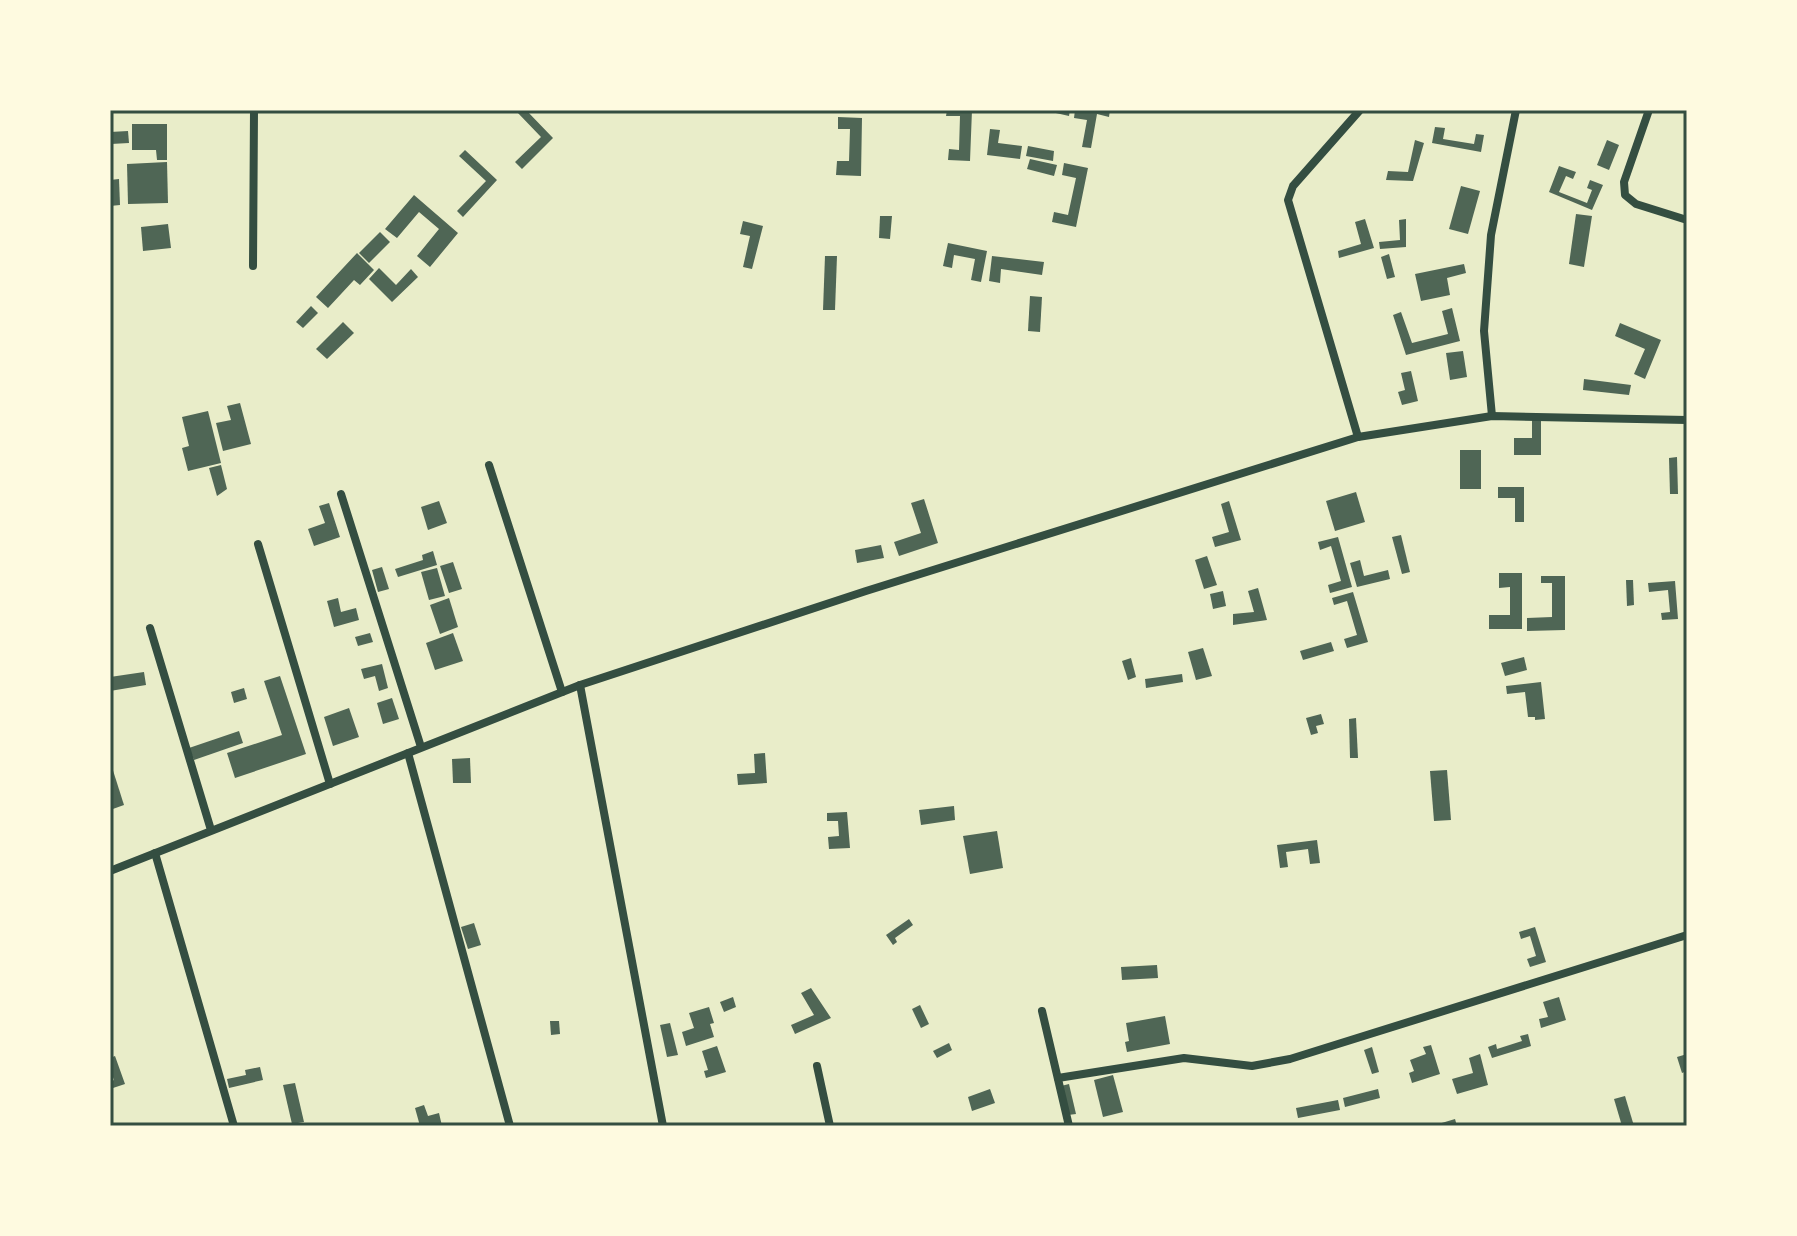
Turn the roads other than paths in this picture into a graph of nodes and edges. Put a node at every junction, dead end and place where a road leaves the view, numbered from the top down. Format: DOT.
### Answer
graph roads {
  1 [pos="254,110"];
  2 [pos="1360,110"];
  3 [pos="1516,110"];
  4 [pos="1649,110"];
  5 [pos="1687,220"];
  6 [pos="253,266"];
  7 [pos="1492,416"];
  8 [pos="1687,420"];
  9 [pos="1358,437"];
  10 [pos="489,465"];
  11 [pos="341,494"];
  12 [pos="258,544"];
  13 [pos="150,628"];
  14 [pos="580,685"];
  15 [pos="562,692"];
  16 [pos="421,747"];
  17 [pos="408,753"];
  18 [pos="330,784"];
  19 [pos="211,830"];
  20 [pos="155,853"];
  21 [pos="110,871"];
  22 [pos="1687,935"];
  23 [pos="1042,1011"];
  24 [pos="817,1066"];
  25 [pos="1058,1078"];
  26 [pos="234,1126"];
  27 [pos="510,1126"];
  28 [pos="663,1126"];
  29 [pos="830,1126"];
  30 [pos="1069,1126"];
  1 -- 6 [label="street"];
  2 -- 9 [label="street"];
  3 -- 7 [label="street"];
  4 -- 5 [label="street"];
  7 -- 8 [label="street"];
  7 -- 9 [label="street"];
  9 -- 14 [label="street"];
  10 -- 15 [label="street"];
  11 -- 16 [label="street"];
  12 -- 18 [label="street"];
  13 -- 19 [label="street"];
  14 -- 15 [label="street"];
  14 -- 28 [label="street"];
  15 -- 16 [label="street"];
  16 -- 17 [label="street"];
  17 -- 18 [label="street"];
  17 -- 27 [label="street"];
  18 -- 19 [label="street"];
  19 -- 20 [label="street"];
  20 -- 21 [label="street"];
  20 -- 26 [label="street"];
  22 -- 25 [label="street"];
  23 -- 25 [label="street"];
  24 -- 29 [label="street"];
  25 -- 30 [label="street"];
}
